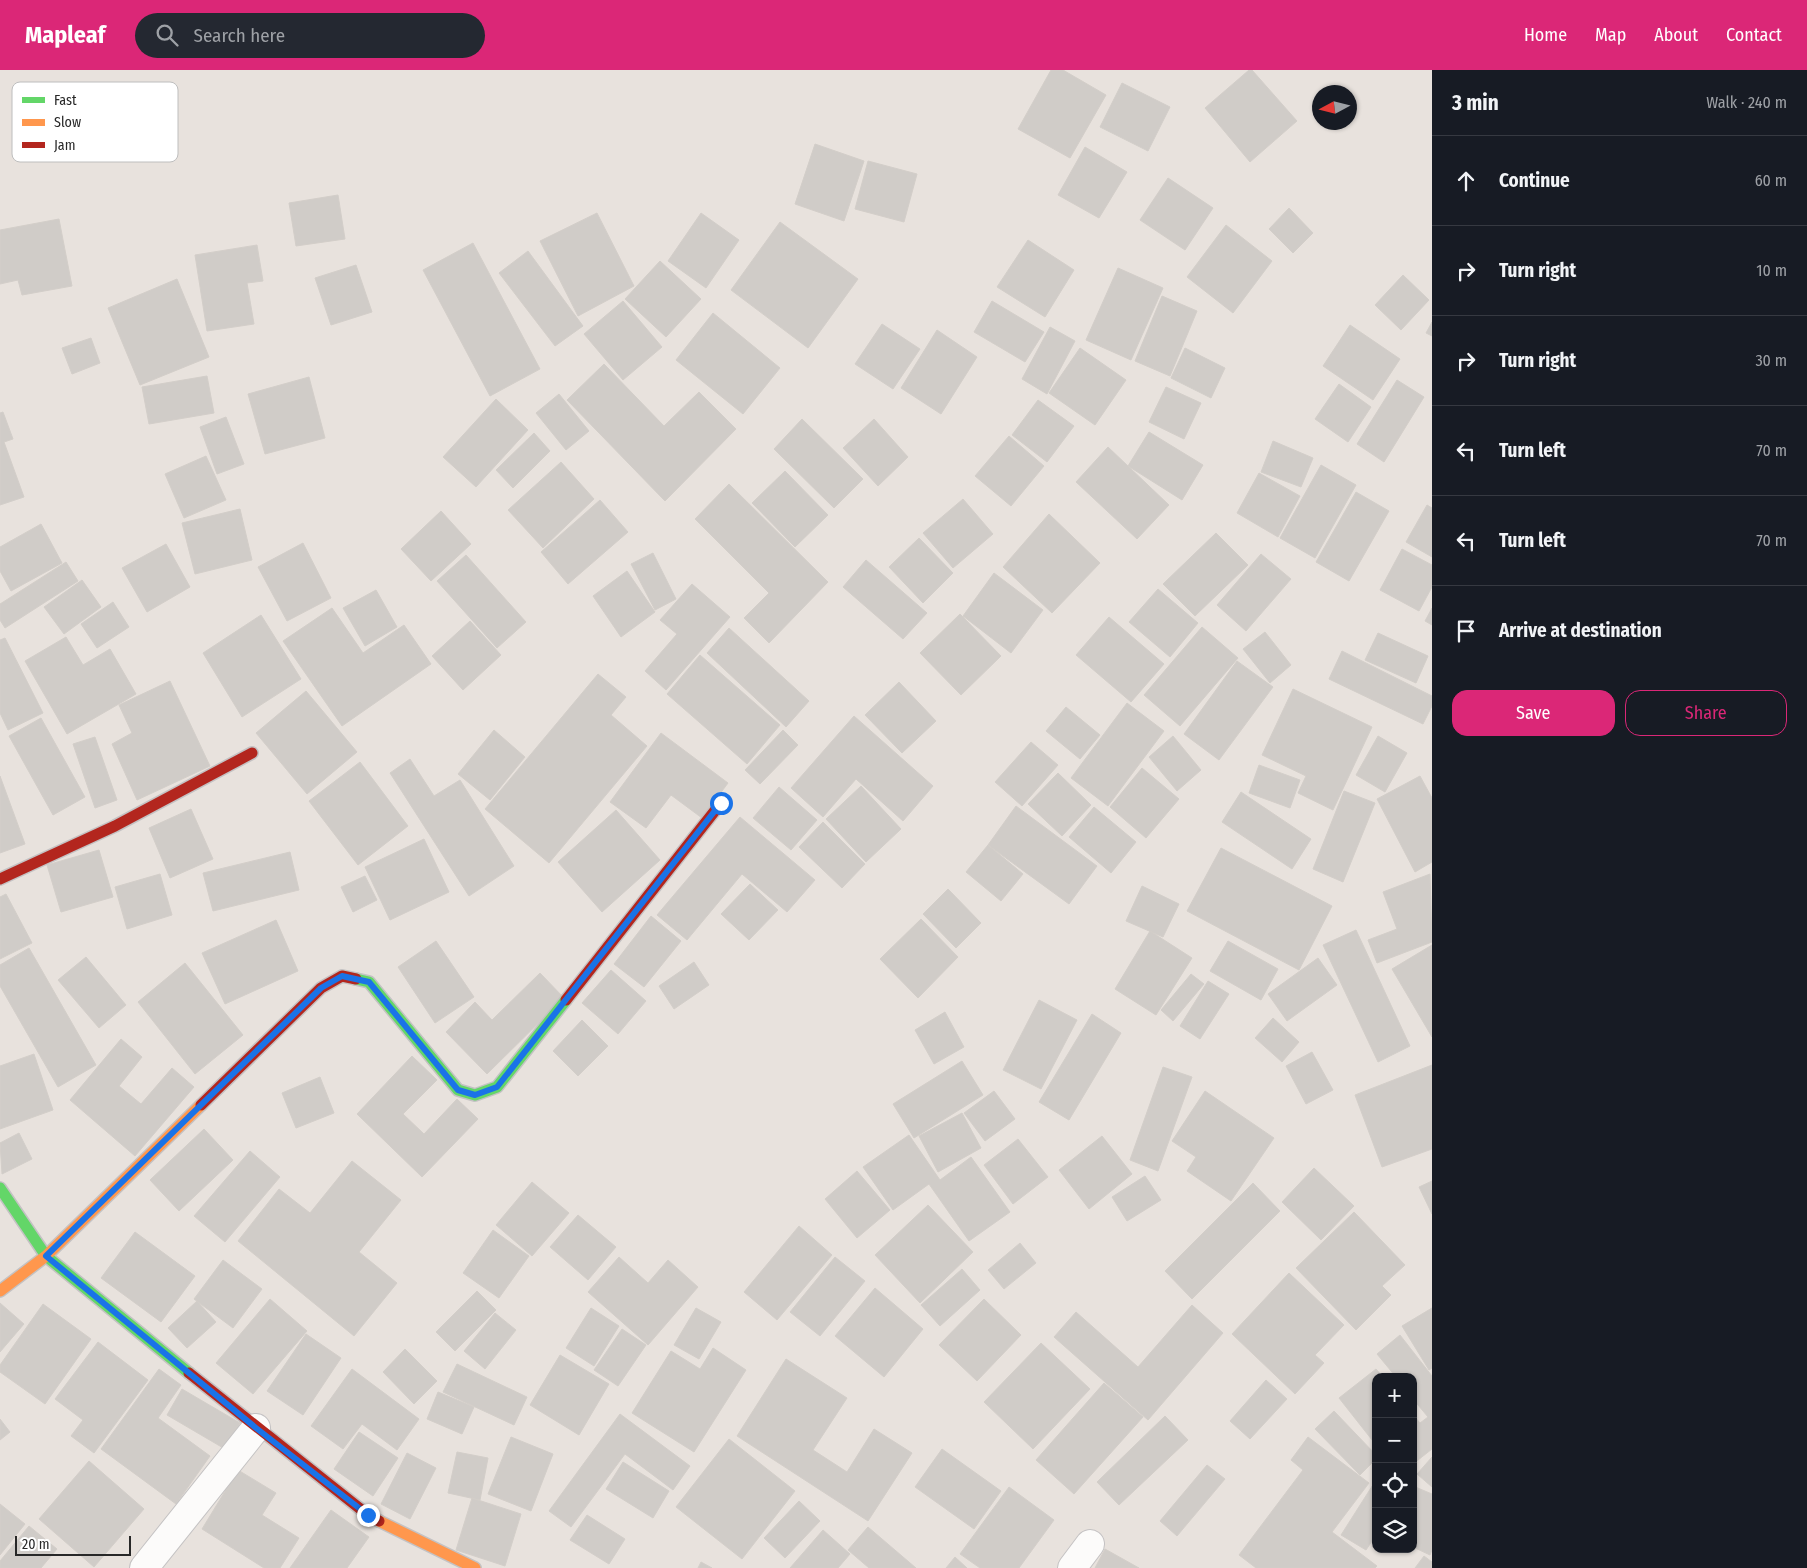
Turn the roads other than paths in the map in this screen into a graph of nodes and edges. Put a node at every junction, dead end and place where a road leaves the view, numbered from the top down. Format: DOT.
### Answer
graph roads {
  1 [pos="252,753"];
  2 [pos="721,803"];
  3 [pos="0,879"];
  4 [pos="0,1188"];
  5 [pos="46,1256"];
  6 [pos="0,1291"];
  7 [pos="256,1428"];
  8 [pos="1090,1544"];
  9 [pos="144,1568"];
  10 [pos="474,1568"];
  11 [pos="1072,1568"];
  1 -- 3 [label="street"];
  2 -- 5 [label="street"];
  4 -- 5 [label="street"];
  5 -- 6 [label="street"];
  5 -- 7 [label="street"];
  7 -- 9 [label="street"];
  7 -- 10 [label="street"];
  8 -- 11 [label="street"];
}
